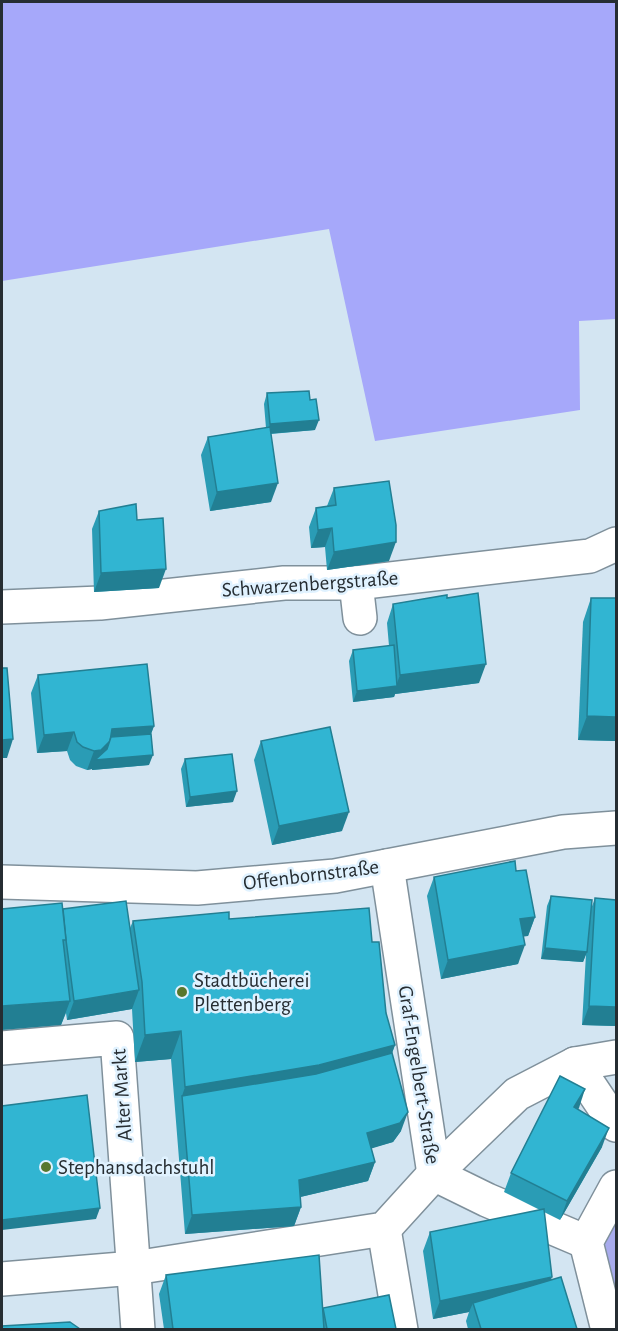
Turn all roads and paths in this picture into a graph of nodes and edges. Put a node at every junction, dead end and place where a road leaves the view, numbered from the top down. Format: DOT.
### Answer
graph roads {
  1 [pos="608,558"];
  2 [pos="356,583"];
  3 [pos="2,607"];
  4 [pos="360,618"];
  5 [pos="616,828"];
  6 [pos="387,866"];
  7 [pos="2,882"];
  8 [pos="2,1048"];
  9 [pos="616,1057"];
  10 [pos="575,1064"];
  11 [pos="616,1125"];
  12 [pos="434,1174"];
  13 [pos="616,1187"];
  14 [pos="384,1229"];
  15 [pos="586,1242"];
  16 [pos="134,1268"];
  17 [pos="2,1279"];
  18 [pos="138,1329"];
  19 [pos="401,1329"];
  20 [pos="608,1329"];
  1 -- 2 [label="street, Schwarzenbergstraße"];
  2 -- 3 [label="street, Schwarzenbergstraße"];
  2 -- 4 [label="street"];
  5 -- 6 [label="street, Offenbornstraße"];
  6 -- 7 [label="street, Offenbornstraße"];
  6 -- 12 [label="street, Graf-Engelbert-Straße"];
  8 -- 16 [label="street, Alter Markt"];
  9 -- 10 [label="street"];
  10 -- 11 [label="street"];
  10 -- 12 [label="street"];
  12 -- 14 [label="street, Graf-Engelbert-Straße"];
  12 -- 15 [label="street"];
  13 -- 15 [label="street"];
  14 -- 16 [label="street"];
  14 -- 19 [label="street"];
  15 -- 20 [label="street"];
  16 -- 17 [label="street"];
  16 -- 18 [label="street"];
}
